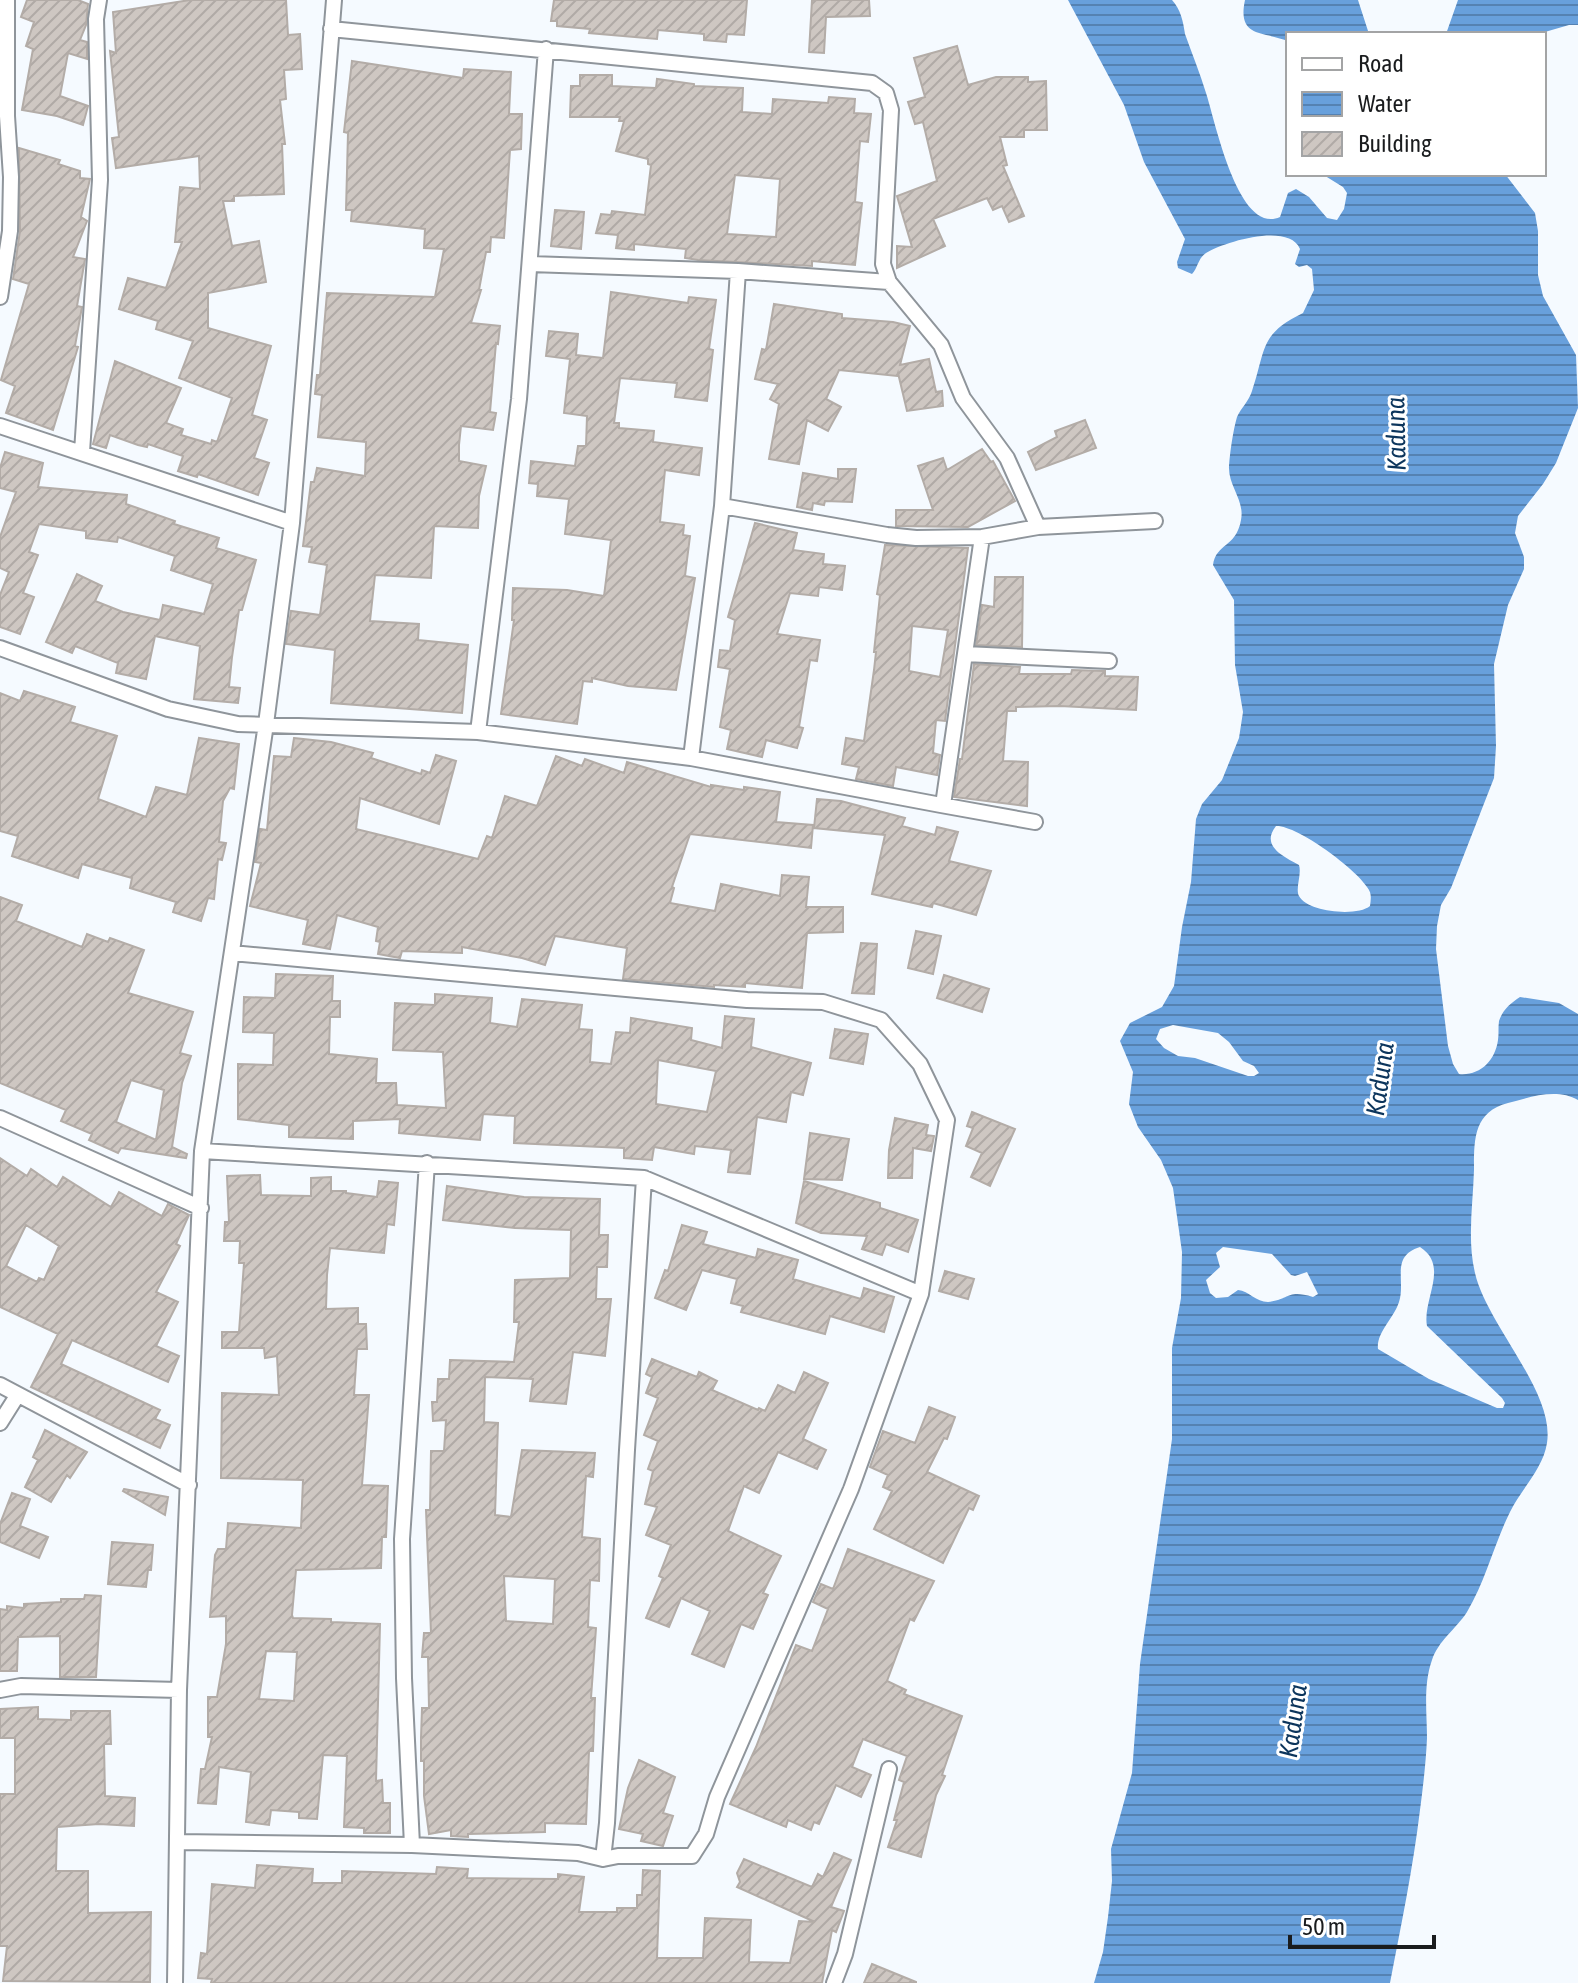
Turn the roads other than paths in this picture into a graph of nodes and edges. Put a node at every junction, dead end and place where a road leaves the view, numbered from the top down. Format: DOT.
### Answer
graph roads {
  1 [pos="7,0"];
  2 [pos="99,0"];
  3 [pos="334,0"];
  4 [pos="331,29"];
  5 [pos="546,49"];
  6 [pos="3,115"];
  7 [pos="3,261"];
  8 [pos="530,264"];
  9 [pos="738,271"];
  10 [pos="889,282"];
  11 [pos="0,297"];
  12 [pos="0,426"];
  13 [pos="82,452"];
  14 [pos="722,506"];
  15 [pos="1155,521"];
  16 [pos="292,523"];
  17 [pos="1038,527"];
  18 [pos="982,537"];
  19 [pos="0,648"];
  20 [pos="965,654"];
  21 [pos="1109,661"];
  22 [pos="266,724"];
  23 [pos="478,732"];
  24 [pos="691,758"];
  25 [pos="941,805"];
  26 [pos="1035,822"];
  27 [pos="232,953"];
  28 [pos="0,1118"];
  29 [pos="202,1151"];
  30 [pos="427,1163"];
  31 [pos="644,1178"];
  32 [pos="201,1208"];
  33 [pos="921,1294"];
  34 [pos="0,1385"];
  35 [pos="17,1396"];
  36 [pos="0,1423"];
  37 [pos="189,1485"];
  38 [pos="0,1690"];
  39 [pos="179,1690"];
  40 [pos="889,1769"];
  41 [pos="177,1842"];
  42 [pos="412,1845"];
  43 [pos="603,1859"];
  44 [pos="175,1983"];
  45 [pos="834,1983"];
  1 -- 6 [label="street"];
  2 -- 13 [label="street"];
  3 -- 4 [label="street"];
  4 -- 5 [label="street"];
  4 -- 16 [label="street"];
  5 -- 8 [label="street"];
  5 -- 10 [label="street"];
  6 -- 7 [label="street"];
  7 -- 11 [label="street"];
  8 -- 9 [label="street"];
  8 -- 23 [label="street"];
  9 -- 10 [label="street"];
  9 -- 14 [label="street"];
  10 -- 17 [label="street"];
  12 -- 13 [label="street"];
  13 -- 16 [label="street"];
  14 -- 18 [label="street"];
  14 -- 24 [label="street"];
  15 -- 17 [label="street"];
  16 -- 22 [label="street"];
  17 -- 18 [label="street"];
  18 -- 20 [label="street"];
  19 -- 22 [label="street"];
  20 -- 21 [label="street"];
  20 -- 25 [label="street"];
  22 -- 23 [label="street"];
  22 -- 27 [label="street"];
  23 -- 24 [label="street"];
  24 -- 25 [label="street"];
  25 -- 26 [label="street"];
  27 -- 29 [label="street"];
  27 -- 33 [label="street"];
  28 -- 32 [label="street"];
  29 -- 30 [label="street"];
  29 -- 32 [label="street"];
  30 -- 31 [label="street"];
  30 -- 42 [label="street"];
  31 -- 33 [label="street"];
  31 -- 43 [label="street"];
  32 -- 37 [label="street"];
  33 -- 43 [label="street"];
  34 -- 35 [label="street"];
  35 -- 36 [label="street"];
  35 -- 37 [label="street"];
  37 -- 39 [label="street"];
  38 -- 39 [label="street"];
  39 -- 41 [label="street"];
  40 -- 45 [label="street"];
  41 -- 42 [label="street"];
  41 -- 44 [label="street"];
  42 -- 43 [label="street"];
}
